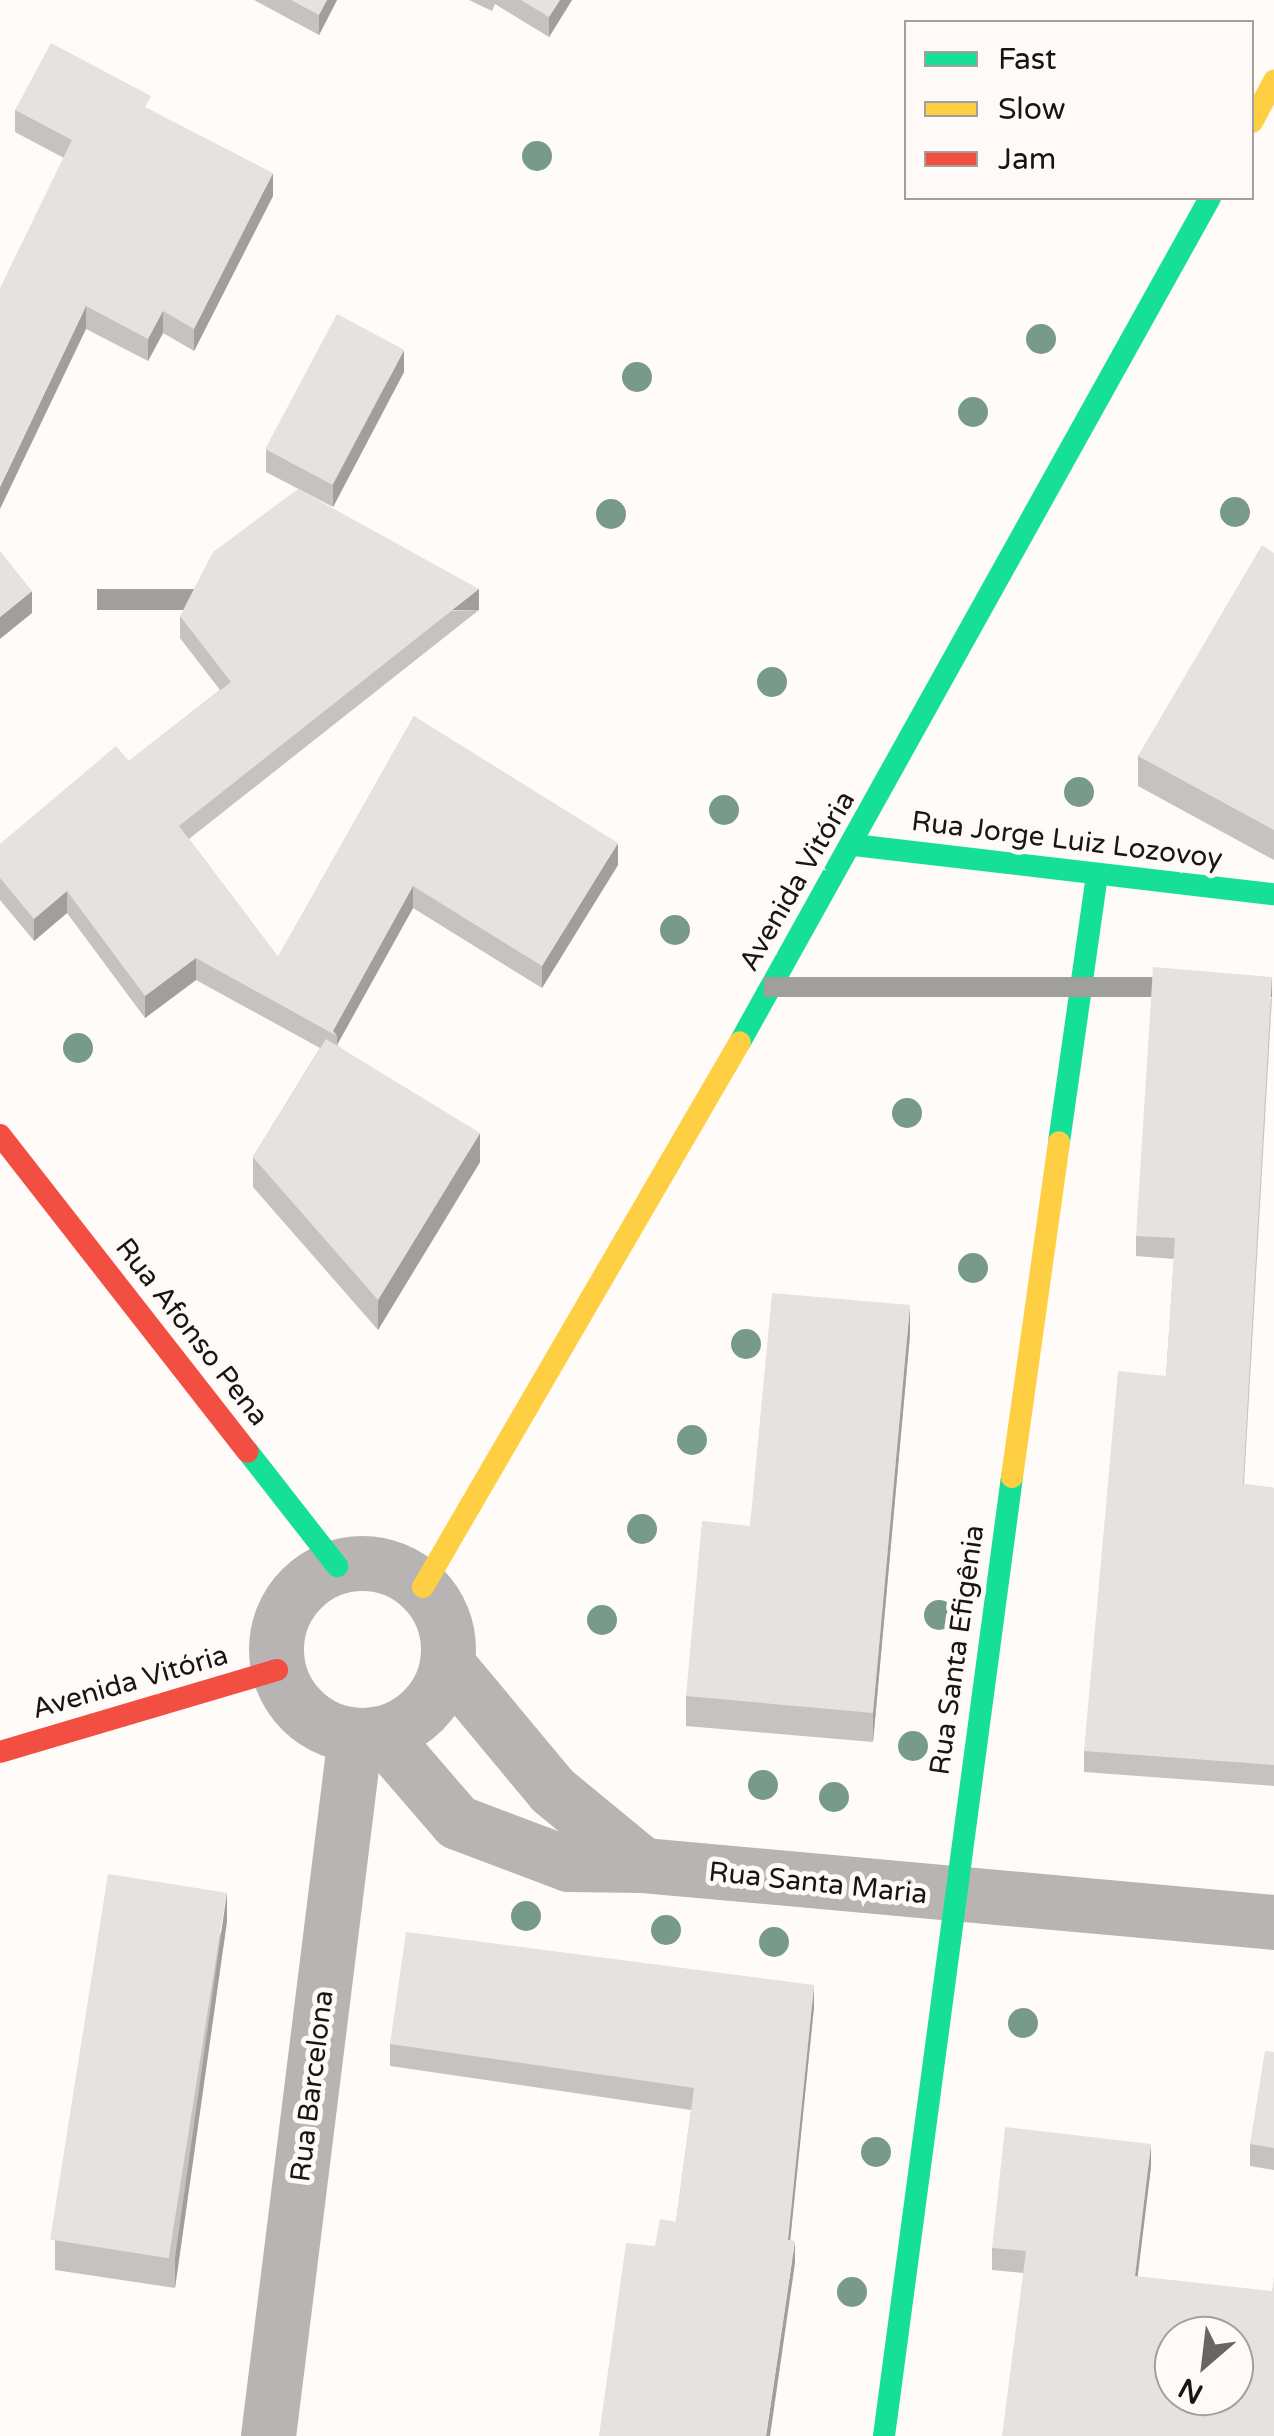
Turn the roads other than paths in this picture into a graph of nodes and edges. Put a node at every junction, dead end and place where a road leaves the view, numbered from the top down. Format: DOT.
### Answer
graph roads {
  1 [pos="1274,81"];
  2 [pos="1254,118"];
  3 [pos="1209,200"];
  4 [pos="854,845"];
  5 [pos="1097,874"];
  6 [pos="1274,894"];
  7 [pos="0,1136"];
  8 [pos="337,1566"];
  9 [pos="423,1587"];
  10 [pos="448,1664"];
  11 [pos="277,1670"];
  12 [pos="368,1735"];
  13 [pos="0,1752"];
  14 [pos="643,1865"];
  15 [pos="952,1898"];
  16 [pos="1274,1922"];
  17 [pos="268,2436"];
  18 [pos="884,2436"];
  1 -- 2 [label="street"];
  3 -- 4 [label="street, Avenida Vitória"];
  4 -- 5 [label="street, Rua Jorge Luiz Lozovoy"];
  4 -- 9 [label="street, Avenida Vitória"];
  5 -- 6 [label="street, Rua Jorge Luiz Lozovoy"];
  5 -- 15 [label="street, Rua Santa Efigênia"];
  7 -- 8 [label="street, Rua Afonso Pena"];
  8 -- 9 [label="street"];
  8 -- 11 [label="street"];
  9 -- 10 [label="street"];
  10 -- 12 [label="street"];
  10 -- 14 [label="street"];
  11 -- 12 [label="street"];
  11 -- 13 [label="street, Avenida Vitória"];
  12 -- 14 [label="street, Rua Santa Maria"];
  12 -- 17 [label="street, Rua Barcelona"];
  14 -- 15 [label="street, Rua Santa Maria"];
  15 -- 16 [label="street, Rua Santa Maria"];
  15 -- 18 [label="street, Rua Santa Efigênia"];
}
